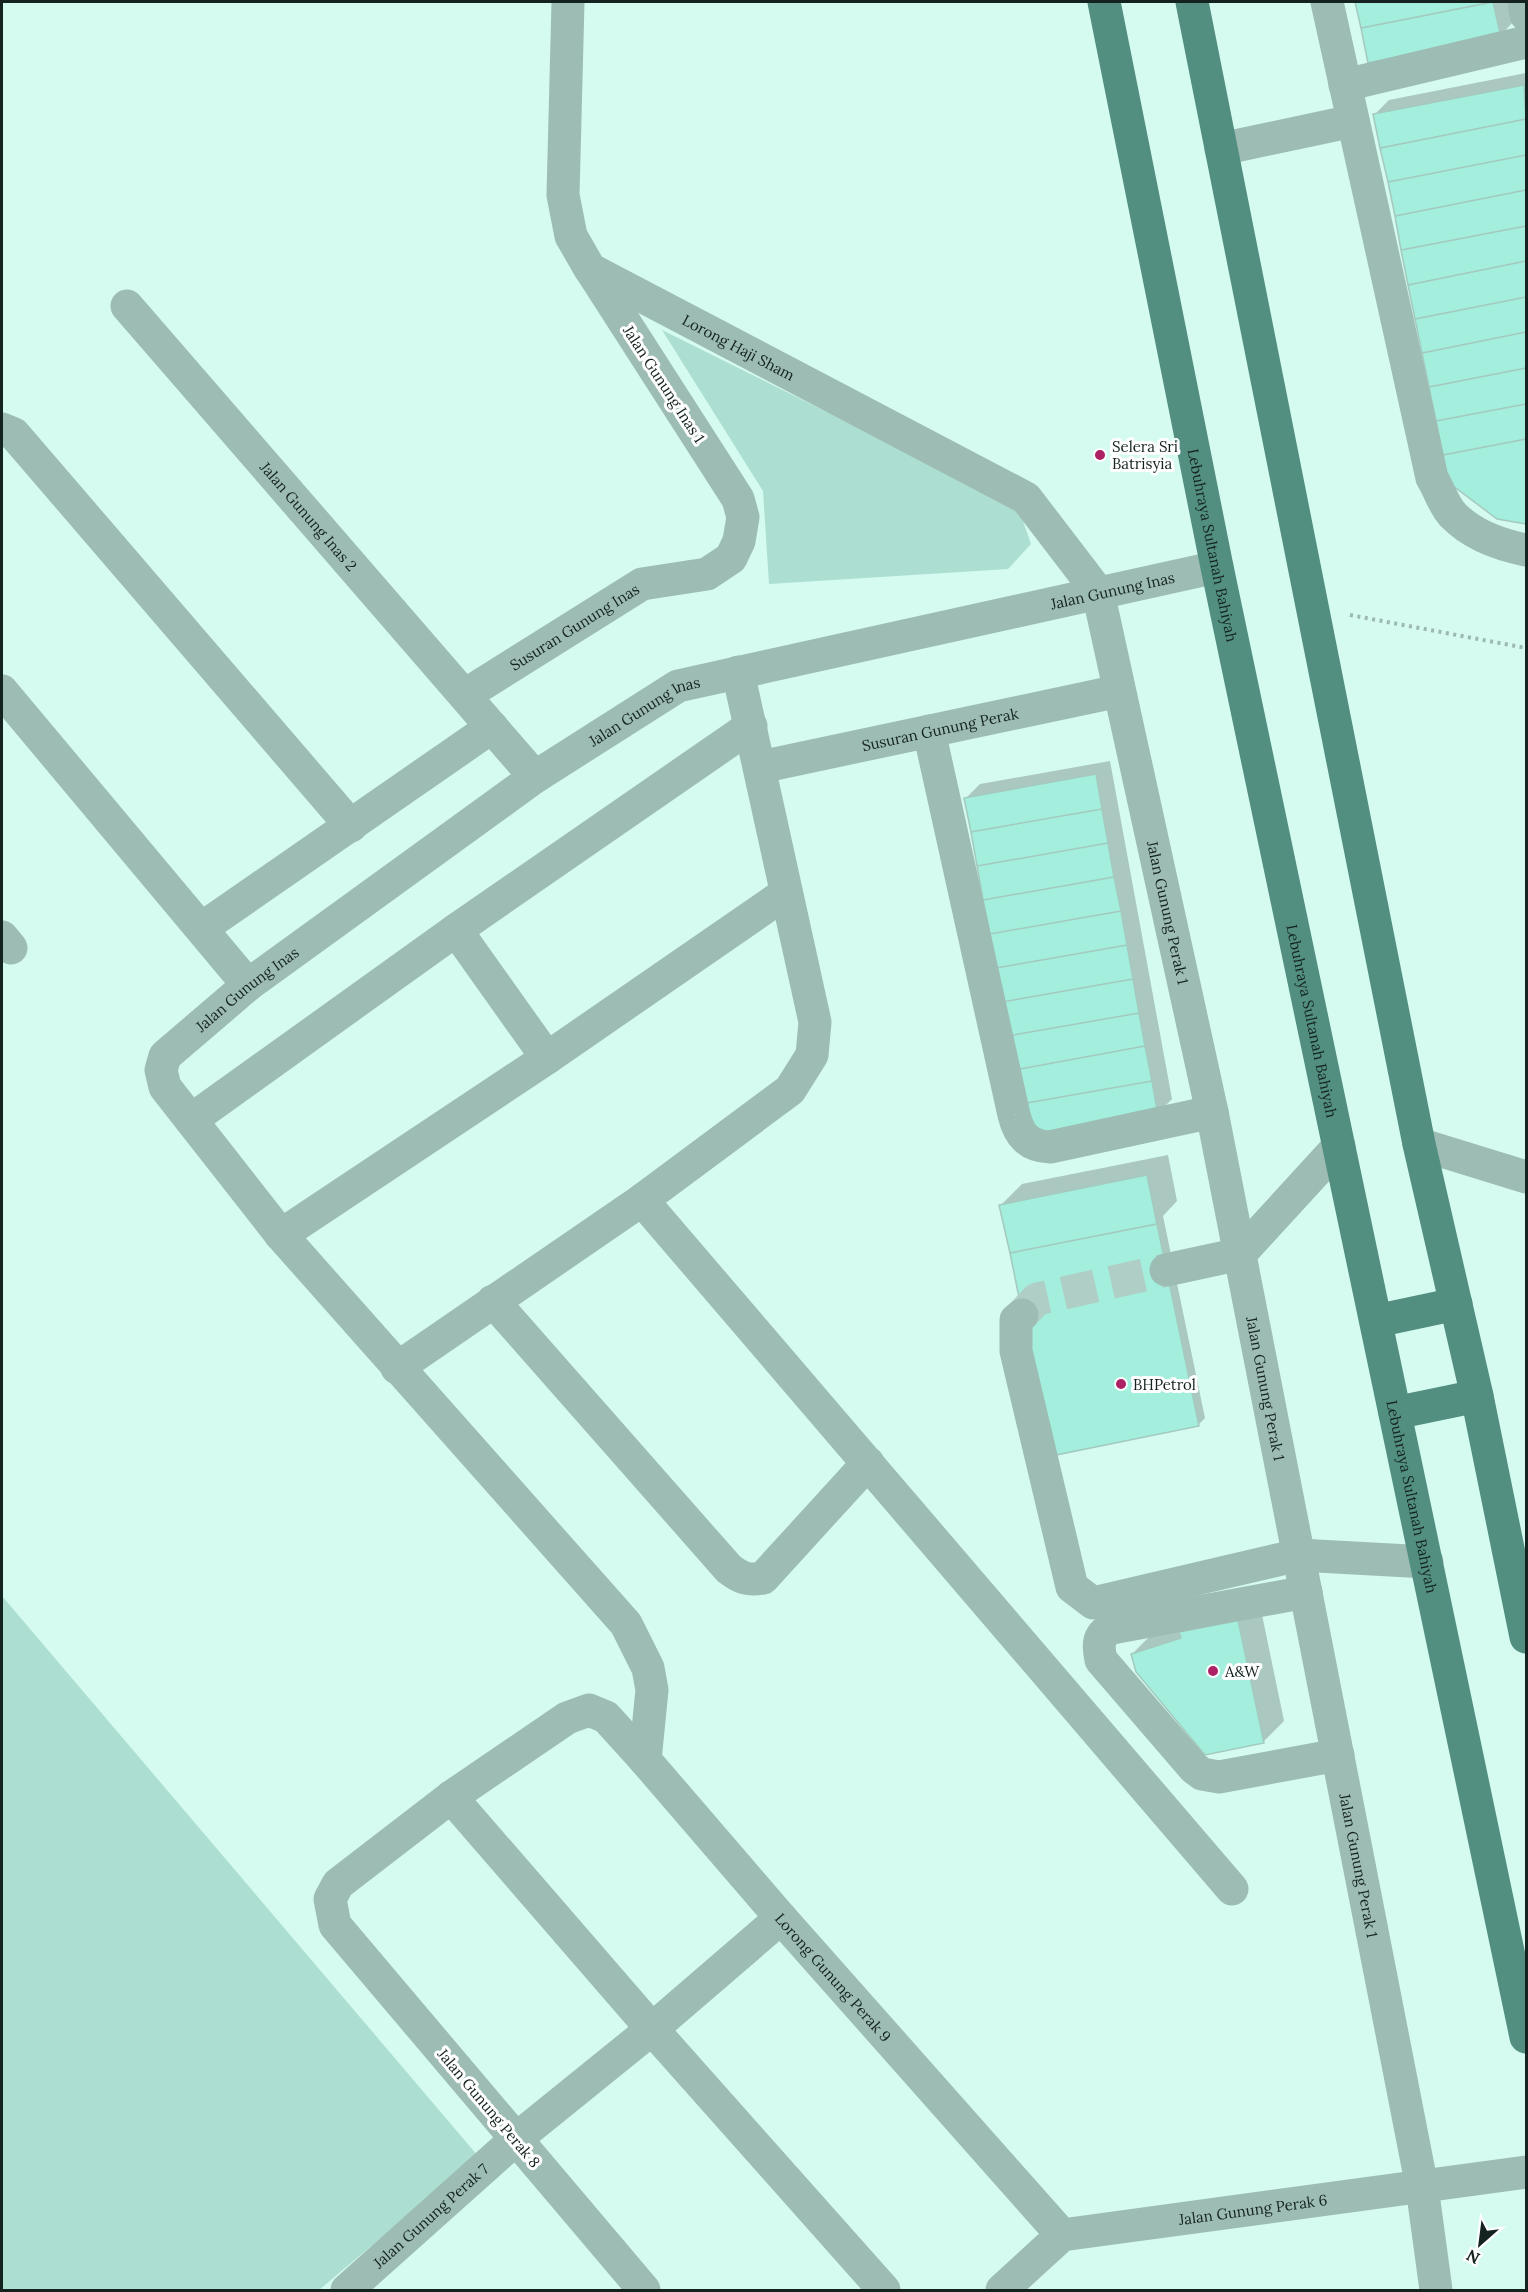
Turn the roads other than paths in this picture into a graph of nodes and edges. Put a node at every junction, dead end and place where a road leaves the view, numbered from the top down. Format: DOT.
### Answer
graph roads {
  1 [pos="568,2"];
  2 [pos="1104,2"];
  3 [pos="1192,2"];
  4 [pos="1327,2"];
  5 [pos="1524,2"];
  6 [pos="1527,15"];
  7 [pos="1527,42"];
  8 [pos="1345,85"];
  9 [pos="1353,121"];
  10 [pos="1221,149"];
  11 [pos="590,269"];
  12 [pos="127,306"];
  13 [pos="2,429"];
  14 [pos="738,499"];
  15 [pos="1527,550"];
  16 [pos="1217,567"];
  17 [pos="1098,592"];
  18 [pos="738,672"];
  19 [pos="2,691"];
  20 [pos="1119,691"];
  21 [pos="465,695"];
  22 [pos="751,726"];
  23 [pos="492,727"];
  24 [pos="929,731"];
  25 [pos="760,767"];
  26 [pos="536,777"];
  27 [pos="351,826"];
  28 [pos="786,893"];
  29 [pos="202,928"];
  30 [pos="456,930"];
  31 [pos="248,985"];
  32 [pos="547,1058"];
  33 [pos="1212,1112"];
  34 [pos="191,1120"];
  35 [pos="1419,1144"];
  36 [pos="1339,1146"];
  37 [pos="1527,1178"];
  38 [pos="642,1200"];
  39 [pos="281,1235"];
  40 [pos="1240,1254"];
  41 [pos="1166,1270"];
  42 [pos="493,1301"];
  43 [pos="1456,1304"];
  44 [pos="1022,1315"];
  45 [pos="1376,1321"];
  46 [pos="397,1368"];
  47 [pos="1477,1396"];
  48 [pos="1395,1413"];
  49 [pos="868,1463"];
  50 [pos="1299,1555"];
  51 [pos="1427,1562"];
  52 [pos="1306,1592"];
  53 [pos="1527,1637"];
  54 [pos="1338,1755"];
  55 [pos="645,1760"];
  56 [pos="452,1797"];
  57 [pos="1232,1889"];
  58 [pos="781,1918"];
  59 [pos="652,2029"];
  60 [pos="1527,2037"];
  61 [pos="516,2139"];
  62 [pos="1527,2172"];
  63 [pos="1422,2187"];
  64 [pos="1062,2235"];
  65 [pos="347,2290"];
  66 [pos="644,2290"];
  67 [pos="884,2290"];
  68 [pos="1002,2290"];
  69 [pos="1436,2290"];
  1 -- 11 [label="street"];
  2 -- 16 [label="main road, Lebuhraya Sultanah Bahiyah"];
  3 -- 10 [label="main road"];
  4 -- 8 [label="street"];
  5 -- 6 [label="street"];
  7 -- 8 [label="street"];
  8 -- 9 [label="street"];
  9 -- 10 [label="street"];
  9 -- 15 [label="street"];
  10 -- 35 [label="main road"];
  11 -- 14 [label="street, Jalan Gunung Inas 1"];
  11 -- 17 [label="street, Lorong Haji Sham"];
  12 -- 21 [label="street, Jalan Gunung Inas 2"];
  13 -- 27 [label="street"];
  14 -- 21 [label="street, Susuran Gunung Inas"];
  16 -- 17 [label="street, Jalan Gunung Inas"];
  16 -- 36 [label="main road, Lebuhraya Sultanah Bahiyah"];
  17 -- 18 [label="street, Jalan Gunung Inas"];
  17 -- 20 [label="street, Jalan Gunung Perak 1"];
  18 -- 22 [label="street"];
  18 -- 26 [label="street, Jalan Gunung Inas"];
  19 -- 29 [label="street"];
  20 -- 24 [label="street, Susuran Gunung Perak"];
  20 -- 33 [label="street, Jalan Gunung Perak 1"];
  21 -- 23 [label="street, Jalan Gunung Inas 2"];
  22 -- 25 [label="street"];
  22 -- 30 [label="street"];
  23 -- 26 [label="street, Jalan Gunung Inas 2"];
  23 -- 27 [label="street"];
  24 -- 25 [label="street, Susuran Gunung Perak"];
  24 -- 33 [label="street"];
  25 -- 28 [label="street"];
  26 -- 31 [label="street, Jalan Gunung Inas"];
  27 -- 29 [label="street"];
  28 -- 32 [label="street"];
  28 -- 38 [label="street"];
  29 -- 31 [label="street"];
  30 -- 32 [label="street"];
  30 -- 34 [label="street"];
  31 -- 34 [label="street, Jalan Gunung Inas"];
  32 -- 39 [label="street"];
  33 -- 40 [label="street, Jalan Gunung Perak 1"];
  34 -- 39 [label="street"];
  35 -- 37 [label="street"];
  35 -- 43 [label="main road"];
  36 -- 40 [label="street"];
  36 -- 45 [label="main road, Lebuhraya Sultanah Bahiyah"];
  38 -- 42 [label="street"];
  38 -- 49 [label="street"];
  39 -- 46 [label="street"];
  40 -- 41 [label="street"];
  40 -- 50 [label="street, Jalan Gunung Perak 1"];
  42 -- 46 [label="street"];
  42 -- 49 [label="street"];
  43 -- 45 [label="main road"];
  43 -- 47 [label="main road"];
  44 -- 50 [label="street"];
  45 -- 48 [label="main road, Lebuhraya Sultanah Bahiyah"];
  46 -- 55 [label="street"];
  47 -- 48 [label="main road"];
  47 -- 53 [label="main road"];
  48 -- 51 [label="main road, Lebuhraya Sultanah Bahiyah"];
  49 -- 57 [label="street"];
  50 -- 51 [label="street"];
  50 -- 52 [label="street, Jalan Gunung Perak 1"];
  51 -- 60 [label="main road, Lebuhraya Sultanah Bahiyah"];
  52 -- 54 [label="street, Jalan Gunung Perak 1"];
  52 -- 54 [label="street"];
  54 -- 63 [label="street, Jalan Gunung Perak 1"];
  55 -- 56 [label="street, Lorong Gunung Perak 9"];
  55 -- 58 [label="street, Lorong Gunung Perak 9"];
  56 -- 59 [label="street"];
  56 -- 61 [label="street, Jalan Gunung Perak 8"];
  58 -- 59 [label="street, Jalan Gunung Perak 7"];
  58 -- 64 [label="street, Lorong Gunung Perak 9"];
  59 -- 61 [label="street, Jalan Gunung Perak 7"];
  59 -- 67 [label="street"];
  61 -- 65 [label="street, Jalan Gunung Perak 7"];
  61 -- 66 [label="street, Jalan Gunung Perak 8"];
  62 -- 63 [label="street, Jalan Gunung Perak 6"];
  63 -- 64 [label="street, Jalan Gunung Perak 6"];
  63 -- 69 [label="street, Jalan Gunung Perak 1"];
  64 -- 68 [label="street"];
}
